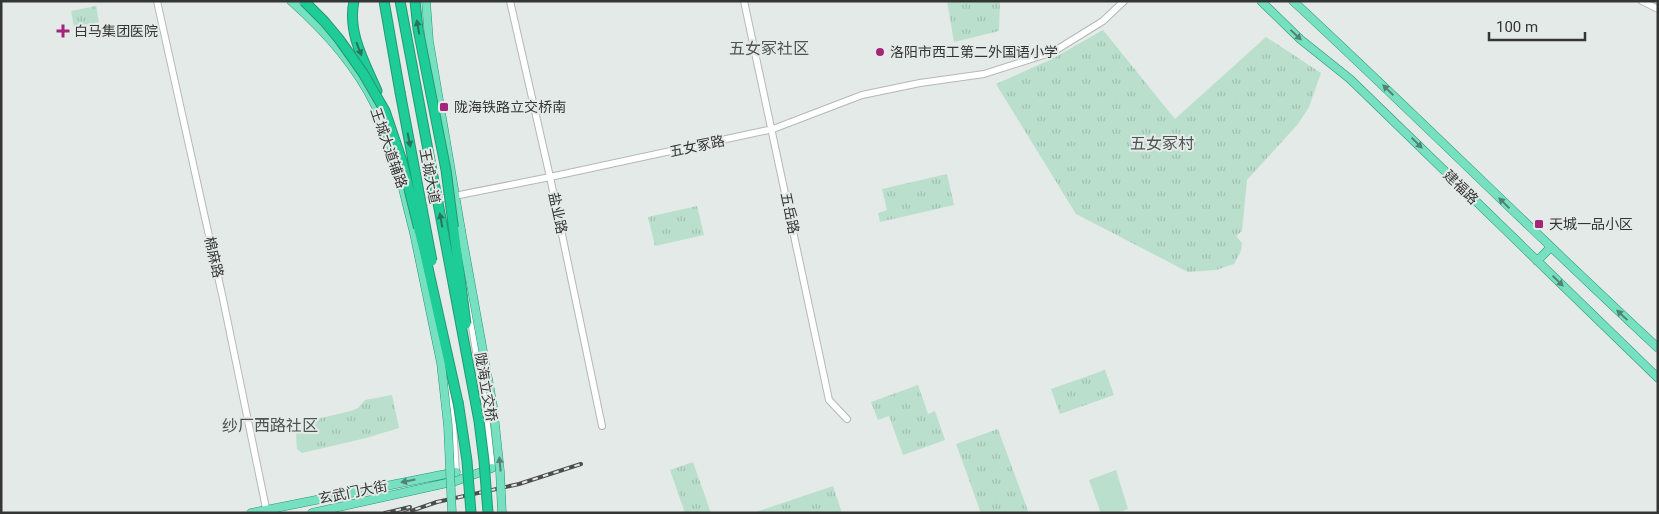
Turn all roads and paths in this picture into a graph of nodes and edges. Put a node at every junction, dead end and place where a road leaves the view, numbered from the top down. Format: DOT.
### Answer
graph roads {
  1 [pos="157,1"];
  2 [pos="291,1"];
  3 [pos="304,1"];
  4 [pos="354,1"];
  5 [pos="384,1"];
  6 [pos="400,1"];
  7 [pos="415,1"];
  8 [pos="426,1"];
  9 [pos="510,1"];
  10 [pos="744,1"];
  11 [pos="1124,1"];
  12 [pos="1261,1"];
  13 [pos="1293,1"];
  14 [pos="1642,1"];
  15 [pos="1658,9"];
  16 [pos="385,110"];
  17 [pos="772,130"];
  18 [pos="550,177"];
  19 [pos="454,196"];
  20 [pos="407,206"];
  21 [pos="1550,248"];
  22 [pos="1537,261"];
  23 [pos="450,268"];
  24 [pos="1658,348"];
  25 [pos="1658,378"];
  26 [pos="459,407"];
  27 [pos="847,419"];
  28 [pos="479,421"];
  29 [pos="602,426"];
  30 [pos="492,468"];
  31 [pos="456,472"];
  32 [pos="267,511"];
  33 [pos="251,513"];
  34 [pos="312,513"];
  35 [pos="452,513"];
  36 [pos="470,513"];
  37 [pos="488,513"];
  38 [pos="502,513"];
  1 -- 32 [label="street, 棉麻路"];
  2 -- 20 [label="main road, 王城大道辅路"];
  3 -- 16 [label="highway, bridge"];
  4 -- 16 [label="highway, one-way, bridge"];
  5 -- 26 [label="highway, 王城大道, one-way, bridge"];
  23 -- 6 [label="highway, 王城大道, one-way, bridge"];
  28 -- 7 [label="highway, one-way, bridge"];
  8 -- 19 [label="main road"];
  9 -- 18 [label="street, 盐业路"];
  10 -- 17 [label="street, 五岳路"];
  11 -- 17 [label="street, 五女冢路"];
  12 -- 22 [label="main road, 建福路, one-way"];
  21 -- 13 [label="main road, 建福路, one-way"];
  14 -- 15 [label="street"];
  16 -- 26 [label="highway, bridge"];
  17 -- 18 [label="street, 五女冢路"];
  17 -- 27 [label="street, 五岳路"];
  18 -- 19 [label="street, 五女冢路"];
  18 -- 29 [label="street, 盐业路"];
  19 -- 20 [label="street, 五女冢路"];
  19 -- 30 [label="street"];
  38 -- 19 [label="main road, one-way, bridge"];
  20 -- 31 [label="street"];
  20 -- 35 [label="main road, 王城大道辅路, bridge"];
  21 -- 22 [label="main road"];
  24 -- 21 [label="main road, 建福路, one-way"];
  22 -- 25 [label="main road, 建福路, one-way"];
  23 -- 28 [label="highway, 陇海立交桥, bridge"];
  26 -- 36 [label="highway, bridge"];
  28 -- 37 [label="highway, 陇海立交桥, bridge"];
  30 -- 34 [label="main road, 玄武门大街"];
  31 -- 32 [label="main road, 玄武门大街, one-way"];
  32 -- 33 [label="main road, 玄武门大街"];
}
